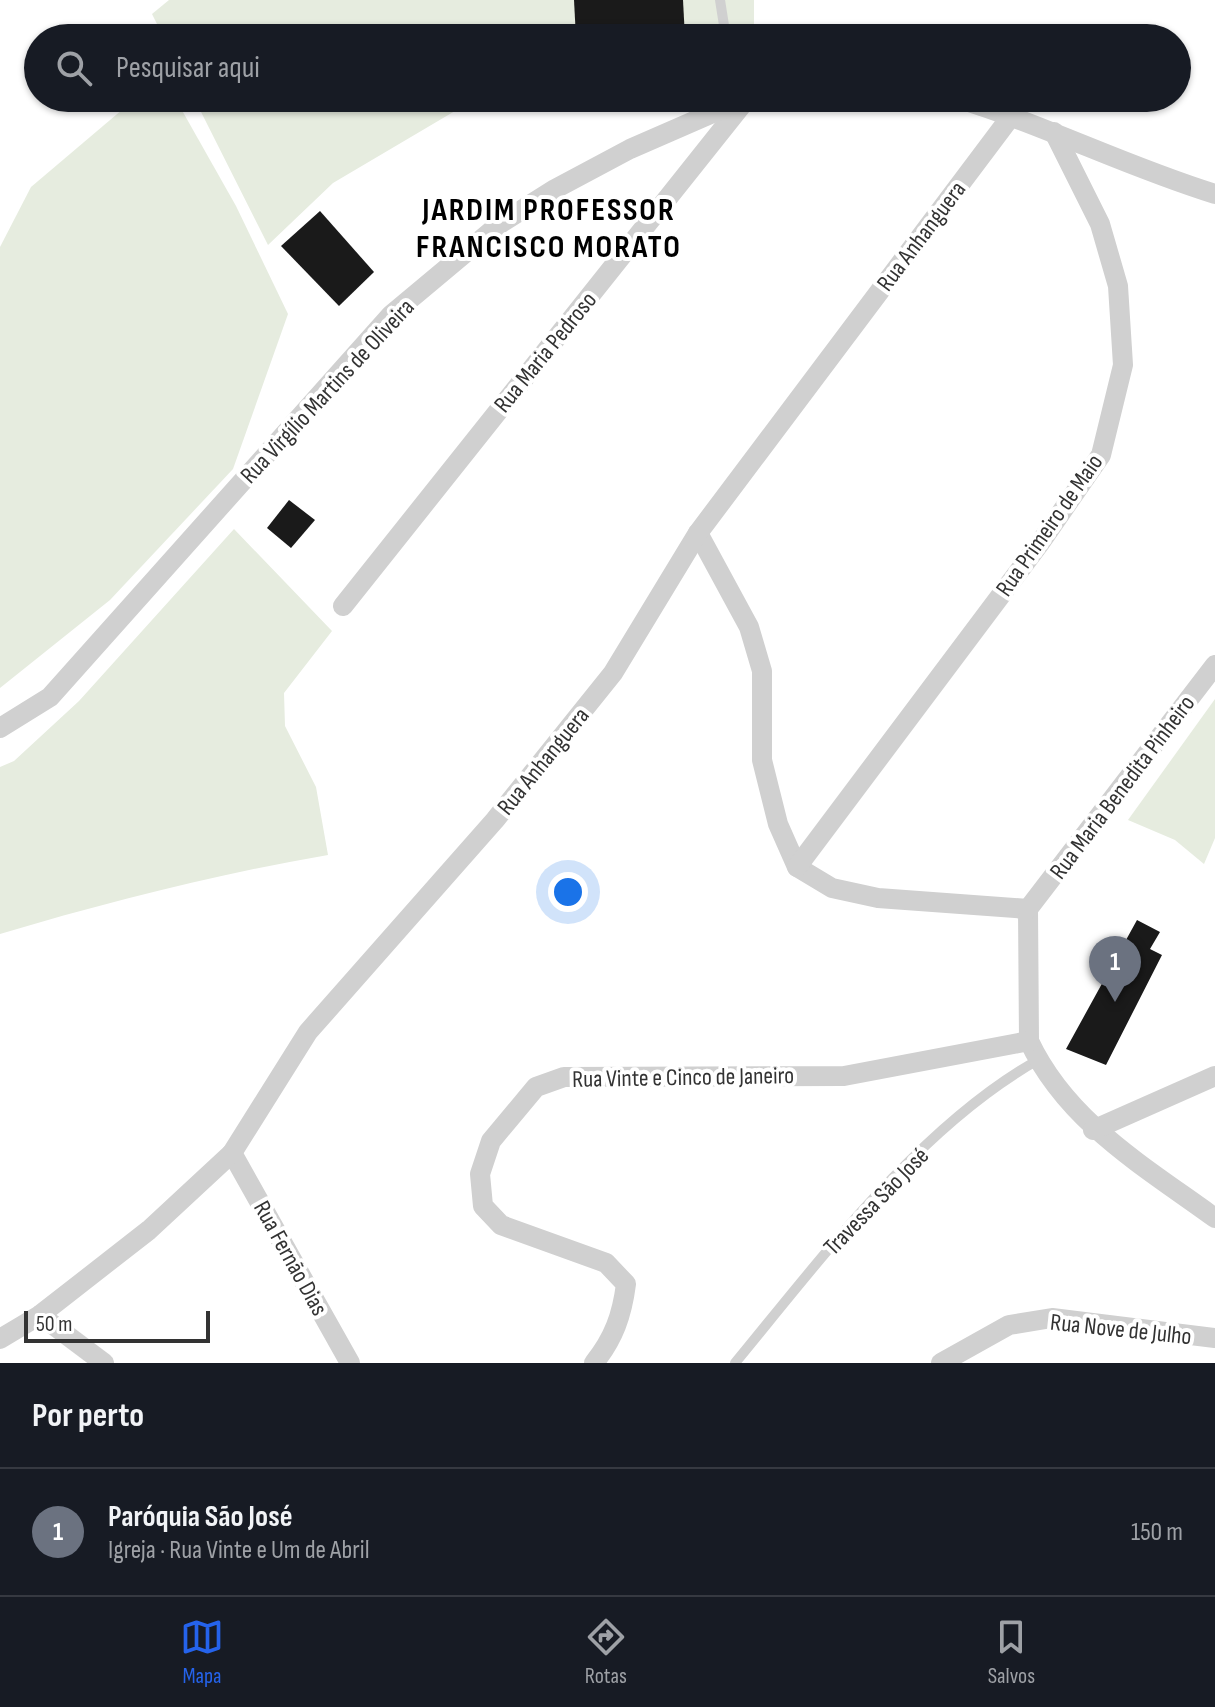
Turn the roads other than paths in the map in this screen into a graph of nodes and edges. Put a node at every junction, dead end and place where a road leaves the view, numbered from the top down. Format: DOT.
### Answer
graph roads {
  1 [pos="720,0"];
  2 [pos="724,24"];
  3 [pos="711,112"];
  4 [pos="730,112"];
  5 [pos="1002,112"];
  6 [pos="1012,115"];
  7 [pos="1054,132"];
  8 [pos="1215,194"];
  9 [pos="698,533"];
  10 [pos="343,606"];
  11 [pos="1215,665"];
  12 [pos="0,728"];
  13 [pos="797,867"];
  14 [pos="1028,909"];
  15 [pos="1029,1041"];
  16 [pos="1038,1060"];
  17 [pos="1215,1076"];
  18 [pos="1093,1130"];
  19 [pos="232,1153"];
  20 [pos="1215,1218"];
  21 [pos="40,1315"];
  22 [pos="1215,1338"];
  23 [pos="0,1339"];
  24 [pos="104,1363"];
  25 [pos="350,1363"];
  26 [pos="594,1363"];
  27 [pos="735,1363"];
  28 [pos="941,1363"];
  1 -- 2 [label="lane"];
  3 -- 12 [label="street, Rua Virgílio Martins de Oliveira"];
  4 -- 10 [label="street, Rua Maria Pedroso"];
  5 -- 6 [label="street"];
  6 -- 7 [label="street"];
  6 -- 9 [label="street, Rua Anhanguera"];
  7 -- 8 [label="street"];
  7 -- 13 [label="street, Rua Primeiro de Maio"];
  9 -- 13 [label="street"];
  9 -- 19 [label="street, Rua Anhanguera"];
  11 -- 14 [label="street, Rua Maria Benedita Pinheiro"];
  13 -- 14 [label="street"];
  14 -- 15 [label="street"];
  15 -- 16 [label="street"];
  15 -- 26 [label="street, Rua Vinte e Cinco de Janeiro"];
  16 -- 18 [label="street"];
  16 -- 27 [label="lane, Travessa São José"];
  17 -- 18 [label="street"];
  18 -- 20 [label="street"];
  19 -- 21 [label="street, Rua Anhanguera"];
  19 -- 25 [label="street, Rua Fernão Dias"];
  21 -- 23 [label="street, Rua Anhanguera"];
  21 -- 24 [label="street"];
  22 -- 28 [label="street, Rua Nove de Julho"];
}
